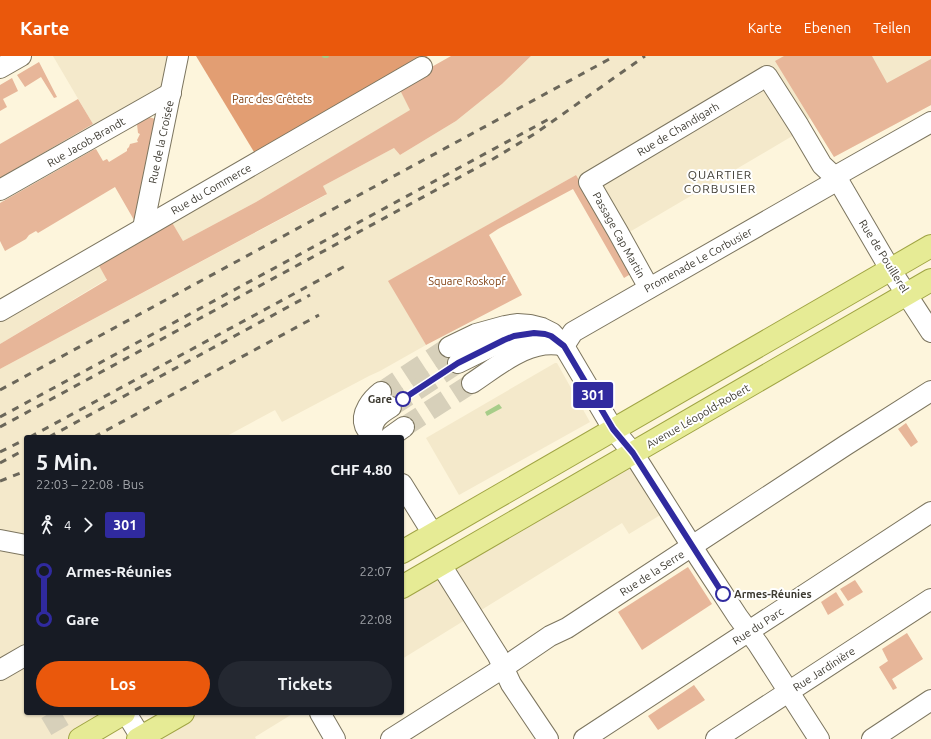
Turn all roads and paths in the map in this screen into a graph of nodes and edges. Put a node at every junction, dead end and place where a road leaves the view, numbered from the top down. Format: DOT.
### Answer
graph roads {
  1 [pos="21,56"];
  2 [pos="178,56"];
  3 [pos="422,67"];
  4 [pos="0,68"];
  5 [pos="767,76"];
  6 [pos="171,93"];
  7 [pos="931,122"];
  8 [pos="838,180"];
  9 [pos="589,182"];
  10 [pos="0,190"];
  11 [pos="143,228"];
  12 [pos="931,246"];
  13 [pos="890,269"];
  14 [pos="931,280"];
  15 [pos="648,288"];
  16 [pos="907,294"];
  17 [pos="0,311"];
  18 [pos="931,332"];
  19 [pos="564,346"];
  20 [pos="454,355"];
  21 [pos="472,383"];
  22 [pos="931,391"];
  23 [pos="386,399"];
  24 [pos="613,429"];
  25 [pos="372,435"];
  26 [pos="633,453"];
  27 [pos="404,487"];
  28 [pos="931,512"];
  29 [pos="433,534"];
  30 [pos="0,540"];
  31 [pos="24,545"];
  32 [pos="692,546"];
  33 [pos="404,551"];
  34 [pos="441,565"];
  35 [pos="404,586"];
  36 [pos="931,599"];
  37 [pos="749,631"];
  38 [pos="24,662"];
  39 [pos="503,668"];
  40 [pos="0,670"];
  41 [pos="788,692"];
  42 [pos="931,700"];
  43 [pos="122,715"];
  44 [pos="126,715"];
  45 [pos="181,715"];
  46 [pos="321,715"];
  47 [pos="141,738"];
  48 [pos="80,739"];
  49 [pos="335,739"];
  50 [pos="391,739"];
  51 [pos="548,739"];
  52 [pos="584,739"];
  53 [pos="716,739"];
  54 [pos="819,739"];
  55 [pos="872,739"];
  1 -- 4 [label="street"];
  2 -- 6 [label="street, Rue de la Croisée"];
  3 -- 11 [label="street, Rue du Commerce"];
  5 -- 8 [label="street, Rue de Pouillerel"];
  5 -- 9 [label="street, Rue de Chandigarh"];
  6 -- 10 [label="street, Rue Jacob-Brandt"];
  6 -- 11 [label="street, Rue de la Croisée"];
  7 -- 8 [label="street, Promenade Le Corbusier"];
  8 -- 13 [label="street, Rue de Pouillerel"];
  8 -- 15 [label="street, Promenade Le Corbusier"];
  9 -- 15 [label="street, Passage Cap Martin"];
  11 -- 17 [label="street, Rue du Commerce"];
  12 -- 13 [label="main road"];
  13 -- 16 [label="street, Rue de Pouillerel"];
  13 -- 24 [label="main road"];
  14 -- 16 [label="main road, Avenue Léopold-Robert"];
  15 -- 19 [label="street, Promenade Le Corbusier"];
  16 -- 18 [label="street, Rue de Pouillerel"];
  16 -- 26 [label="main road, Avenue Léopold-Robert"];
  19 -- 20 [label="street"];
  19 -- 21 [label="street"];
  19 -- 24 [label="street"];
  22 -- 32 [label="street, Rue de la Serre"];
  23 -- 25 [label="street"];
  24 -- 26 [label="street"];
  24 -- 29 [label="main road"];
  26 -- 32 [label="street"];
  26 -- 34 [label="main road, Avenue Léopold-Robert"];
  27 -- 29 [label="street"];
  28 -- 37 [label="street, Rue du Parc"];
  29 -- 33 [label="main road"];
  30 -- 31 [label="street"];
  32 -- 37 [label="street"];
  32 -- 39 [label="street, Rue de la Serre"];
  34 -- 35 [label="main road, Avenue Léopold-Robert"];
  34 -- 39 [label="street"];
  36 -- 41 [label="street, Rue Jardinière"];
  37 -- 41 [label="street"];
  37 -- 52 [label="street, Rue du Parc"];
  38 -- 40 [label="street"];
  39 -- 50 [label="street, Rue de la Serre"];
  39 -- 51 [label="street"];
  41 -- 53 [label="street, Rue Jardinière"];
  41 -- 54 [label="street"];
  42 -- 55 [label="street"];
  43 -- 48 [label="main road"];
  44 -- 47 [label="street"];
  45 -- 47 [label="main road"];
  46 -- 49 [label="street"];
}
